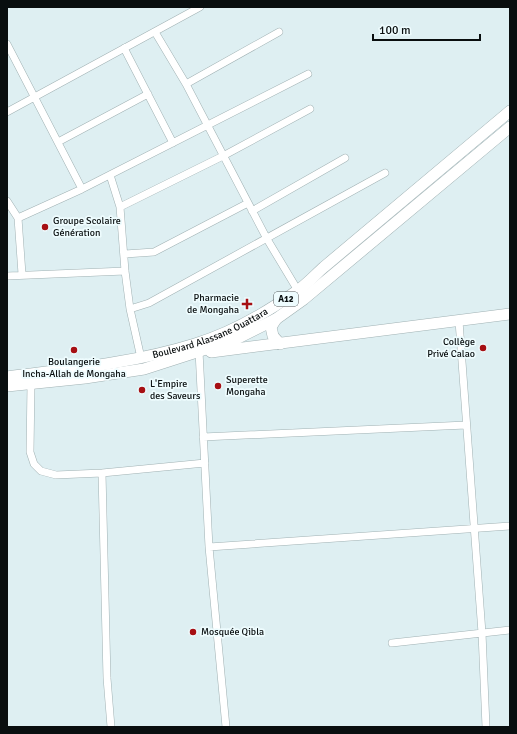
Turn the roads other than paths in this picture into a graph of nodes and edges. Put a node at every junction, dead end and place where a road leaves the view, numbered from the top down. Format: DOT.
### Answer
graph roads {
  1 [pos="200,7"];
  2 [pos="155,32"];
  3 [pos="279,32"];
  4 [pos="7,44"];
  5 [pos="124,48"];
  6 [pos="308,74"];
  7 [pos="186,84"];
  8 [pos="148,94"];
  9 [pos="34,97"];
  10 [pos="310,108"];
  11 [pos="510,111"];
  12 [pos="7,112"];
  13 [pos="207,125"];
  14 [pos="510,127"];
  15 [pos="58,142"];
  16 [pos="173,143"];
  17 [pos="223,156"];
  18 [pos="345,158"];
  19 [pos="385,173"];
  20 [pos="110,175"];
  21 [pos="82,189"];
  22 [pos="7,201"];
  23 [pos="248,203"];
  24 [pos="120,208"];
  25 [pos="252,211"];
  26 [pos="18,218"];
  27 [pos="266,240"];
  28 [pos="125,254"];
  29 [pos="125,271"];
  30 [pos="22,274"];
  31 [pos="7,276"];
  32 [pos="301,295"];
  33 [pos="130,309"];
  34 [pos="510,314"];
  35 [pos="276,319"];
  36 [pos="459,321"];
  37 [pos="280,344"];
  38 [pos="198,347"];
  39 [pos="141,358"];
  40 [pos="7,377"];
  41 [pos="31,384"];
  42 [pos="7,386"];
  43 [pos="466,425"];
  44 [pos="203,437"];
  45 [pos="205,463"];
  46 [pos="102,473"];
  47 [pos="510,526"];
  48 [pos="474,528"];
  49 [pos="209,546"];
  50 [pos="510,630"];
  51 [pos="482,633"];
  52 [pos="392,643"];
  53 [pos="111,727"];
  54 [pos="226,727"];
  55 [pos="486,727"];
  1 -- 2 [label="street"];
  2 -- 5 [label="street"];
  2 -- 7 [label="street"];
  3 -- 7 [label="street"];
  4 -- 9 [label="street"];
  5 -- 8 [label="street"];
  5 -- 9 [label="street"];
  6 -- 13 [label="street"];
  7 -- 13 [label="street"];
  8 -- 15 [label="street"];
  8 -- 16 [label="street"];
  9 -- 12 [label="street"];
  9 -- 15 [label="street"];
  10 -- 17 [label="street"];
  11 -- 32 [label="main road, Boulevard Alassane Ouattara / A12"];
  13 -- 16 [label="street"];
  13 -- 17 [label="street"];
  14 -- 32 [label="main road, Boulevard Alassane Ouattara / A12"];
  15 -- 21 [label="street"];
  16 -- 20 [label="street"];
  17 -- 23 [label="street"];
  17 -- 24 [label="street"];
  18 -- 25 [label="street"];
  19 -- 27 [label="street"];
  20 -- 21 [label="street"];
  20 -- 24 [label="street"];
  21 -- 26 [label="street"];
  22 -- 26 [label="street"];
  23 -- 25 [label="street"];
  23 -- 28 [label="street"];
  24 -- 28 [label="street"];
  25 -- 27 [label="street"];
  26 -- 30 [label="street"];
  27 -- 32 [label="street"];
  27 -- 33 [label="street"];
  28 -- 29 [label="street"];
  29 -- 30 [label="street"];
  29 -- 33 [label="street"];
  30 -- 31 [label="street"];
  32 -- 35 [label="main road, Boulevard Alassane Ouattara / A12"];
  32 -- 38 [label="main road, Boulevard Alassane Ouattara / A12"];
  33 -- 39 [label="street"];
  34 -- 36 [label="main road, A12"];
  35 -- 37 [label="main road"];
  35 -- 38 [label="main road, Boulevard Alassane Ouattara / A12"];
  36 -- 37 [label="main road, A12"];
  36 -- 43 [label="street"];
  37 -- 38 [label="main road, A12"];
  38 -- 39 [label="main road, Boulevard Alassane Ouattara / A12"];
  38 -- 41 [label="main road, Boulevard Alassane Ouattara / A12"];
  38 -- 44 [label="street"];
  39 -- 40 [label="main road, Boulevard Alassane Ouattara / A12"];
  41 -- 42 [label="main road, Boulevard Alassane Ouattara / A12"];
  41 -- 46 [label="street"];
  43 -- 44 [label="street"];
  43 -- 48 [label="street"];
  44 -- 45 [label="street"];
  45 -- 46 [label="street"];
  45 -- 49 [label="street"];
  46 -- 53 [label="street"];
  47 -- 48 [label="street"];
  48 -- 49 [label="street"];
  48 -- 51 [label="street"];
  49 -- 54 [label="street"];
  50 -- 51 [label="street"];
  51 -- 52 [label="street"];
  51 -- 55 [label="street"];
}
